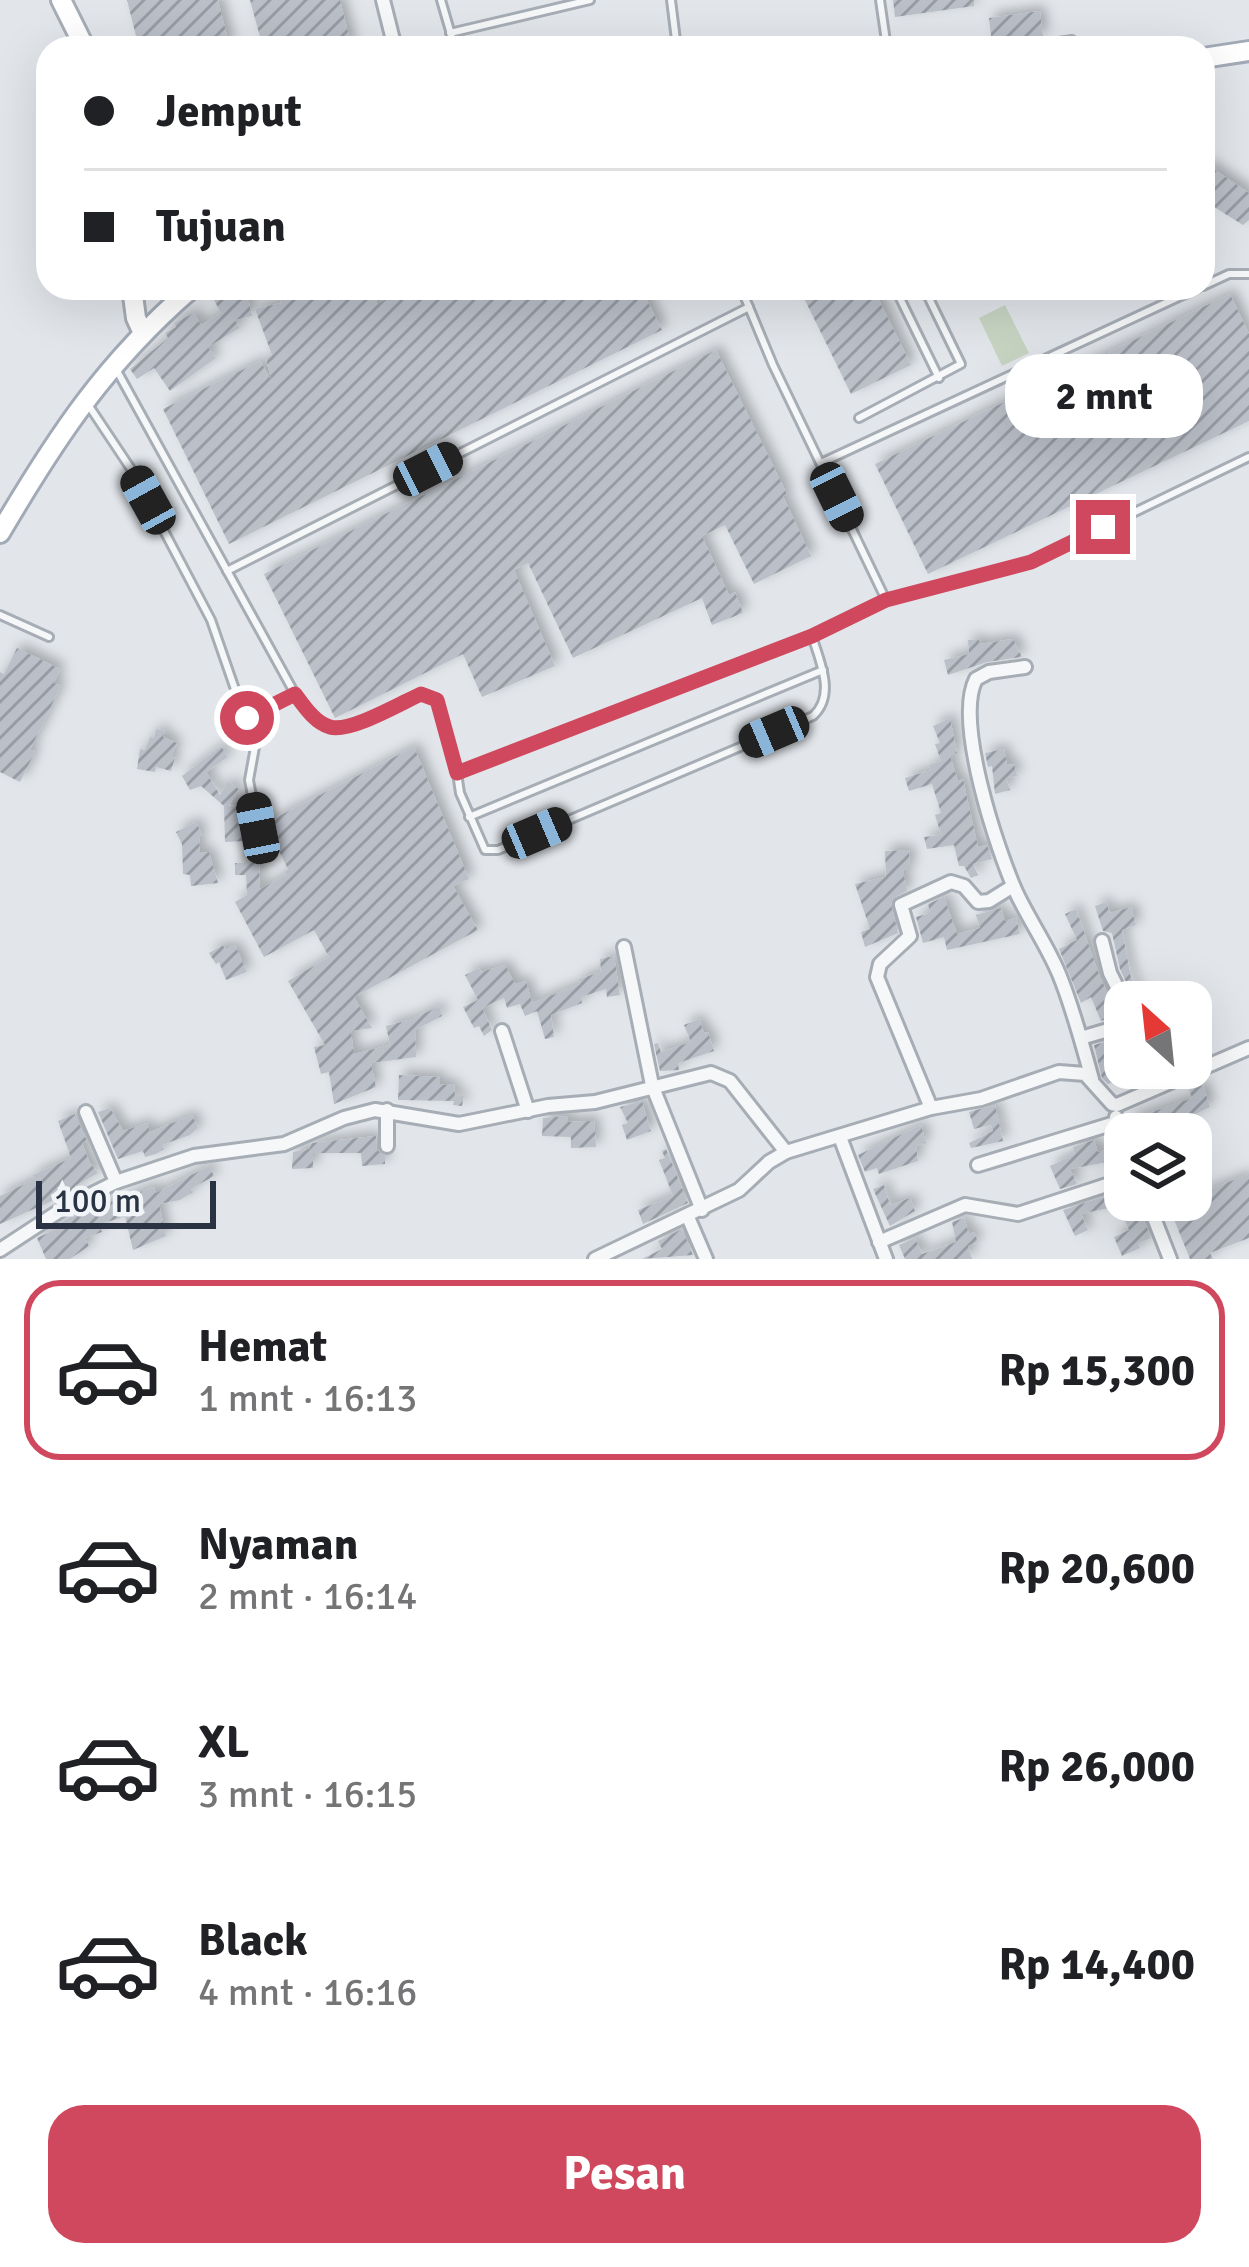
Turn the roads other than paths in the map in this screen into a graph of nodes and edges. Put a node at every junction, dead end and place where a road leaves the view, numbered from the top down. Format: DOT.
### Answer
graph roads {
  1 [pos="61,0"];
  2 [pos="383,0"];
  3 [pos="441,0"];
  4 [pos="590,0"];
  5 [pos="671,0"];
  6 [pos="880,0"];
  7 [pos="450,33"];
  8 [pos="79,36"];
  9 [pos="391,36"];
  10 [pos="451,36"];
  11 [pos="676,36"];
  12 [pos="885,36"];
  13 [pos="1249,51"];
  14 [pos="1215,56"];
  15 [pos="1249,274"];
  16 [pos="1215,280"];
  17 [pos="135,300"];
  18 [pos="179,300"];
  19 [pos="746,300"];
  20 [pos="901,300"];
  21 [pos="930,300"];
  22 [pos="1172,300"];
  23 [pos="749,307"];
  24 [pos="143,333"];
  25 [pos="114,365"];
  26 [pos="939,378"];
  27 [pos="84,398"];
  28 [pos="859,418"];
  29 [pos="1249,458"];
  30 [pos="820,463"];
  31 [pos="0,533"];
  32 [pos="227,571"];
  33 [pos="886,600"];
  34 [pos="0,615"];
  35 [pos="812,636"];
  36 [pos="49,637"];
  37 [pos="1025,667"];
  38 [pos="823,670"];
  39 [pos="295,694"];
  40 [pos="247,718"];
  41 [pos="457,773"];
  42 [pos="469,817"];
  43 [pos="258,828"];
  44 [pos="1013,886"];
  45 [pos="1102,940"];
  46 [pos="624,947"];
  47 [pos="1114,981"];
  48 [pos="502,1030"];
  49 [pos="1104,1031"];
  50 [pos="1081,1038"];
  51 [pos="1249,1048"];
  52 [pos="1092,1079"];
  53 [pos="652,1085"];
  54 [pos="1112,1104"];
  55 [pos="932,1108"];
  56 [pos="387,1110"];
  57 [pos="527,1111"];
  58 [pos="86,1112"];
  59 [pos="1115,1113"];
  60 [pos="1104,1126"];
  61 [pos="840,1137"];
  62 [pos="386,1147"];
  63 [pos="786,1153"];
  64 [pos="978,1165"];
  65 [pos="116,1182"];
  66 [pos="1104,1186"];
  67 [pos="702,1210"];
  68 [pos="688,1216"];
  69 [pos="1155,1221"];
  70 [pos="879,1242"];
  71 [pos="1,1256"];
  72 [pos="595,1259"];
  73 [pos="706,1259"];
  74 [pos="886,1259"];
  75 [pos="1170,1259"];
  1 -- 8 [label="main road"];
  2 -- 9 [label="street"];
  3 -- 7 [label="lane"];
  4 -- 7 [label="lane"];
  5 -- 11 [label="lane"];
  6 -- 12 [label="lane"];
  7 -- 10 [label="lane"];
  13 -- 14 [label="main road"];
  15 -- 16 [label="lane"];
  17 -- 24 [label="main road"];
  18 -- 24 [label="main road"];
  19 -- 23 [label="lane"];
  20 -- 26 [label="lane"];
  21 -- 26 [label="lane"];
  22 -- 30 [label="lane"];
  23 -- 30 [label="lane"];
  23 -- 32 [label="lane"];
  24 -- 25 [label="main road"];
  25 -- 27 [label="main road"];
  25 -- 32 [label="lane"];
  26 -- 28 [label="lane"];
  27 -- 31 [label="main road"];
  27 -- 40 [label="lane"];
  29 -- 33 [label="lane"];
  30 -- 33 [label="lane"];
  32 -- 39 [label="lane"];
  33 -- 35 [label="lane"];
  34 -- 36 [label="lane"];
  35 -- 38 [label="lane"];
  35 -- 41 [label="lane"];
  37 -- 44 [label="street"];
  38 -- 42 [label="lane"];
  38 -- 42 [label="lane"];
  39 -- 40 [label="lane"];
  39 -- 41 [label="lane"];
  40 -- 43 [label="lane"];
  41 -- 42 [label="lane"];
  44 -- 50 [label="street"];
  44 -- 55 [label="street"];
  45 -- 47 [label="street"];
  46 -- 53 [label="street"];
  48 -- 57 [label="street"];
  49 -- 50 [label="street"];
  50 -- 52 [label="street"];
  51 -- 54 [label="street"];
  52 -- 54 [label="street"];
  52 -- 55 [label="street"];
  53 -- 57 [label="street"];
  53 -- 63 [label="street"];
  53 -- 67 [label="street"];
  54 -- 59 [label="street"];
  55 -- 61 [label="street"];
  56 -- 57 [label="street"];
  56 -- 62 [label="street"];
  56 -- 65 [label="street"];
  58 -- 65 [label="street"];
  60 -- 64 [label="street"];
  61 -- 63 [label="street"];
  61 -- 70 [label="street"];
  63 -- 67 [label="street"];
  65 -- 71 [label="street"];
  66 -- 70 [label="street"];
  67 -- 68 [label="street"];
  68 -- 72 [label="street"];
  68 -- 73 [label="street"];
  69 -- 75 [label="street"];
  70 -- 74 [label="street"];
}
